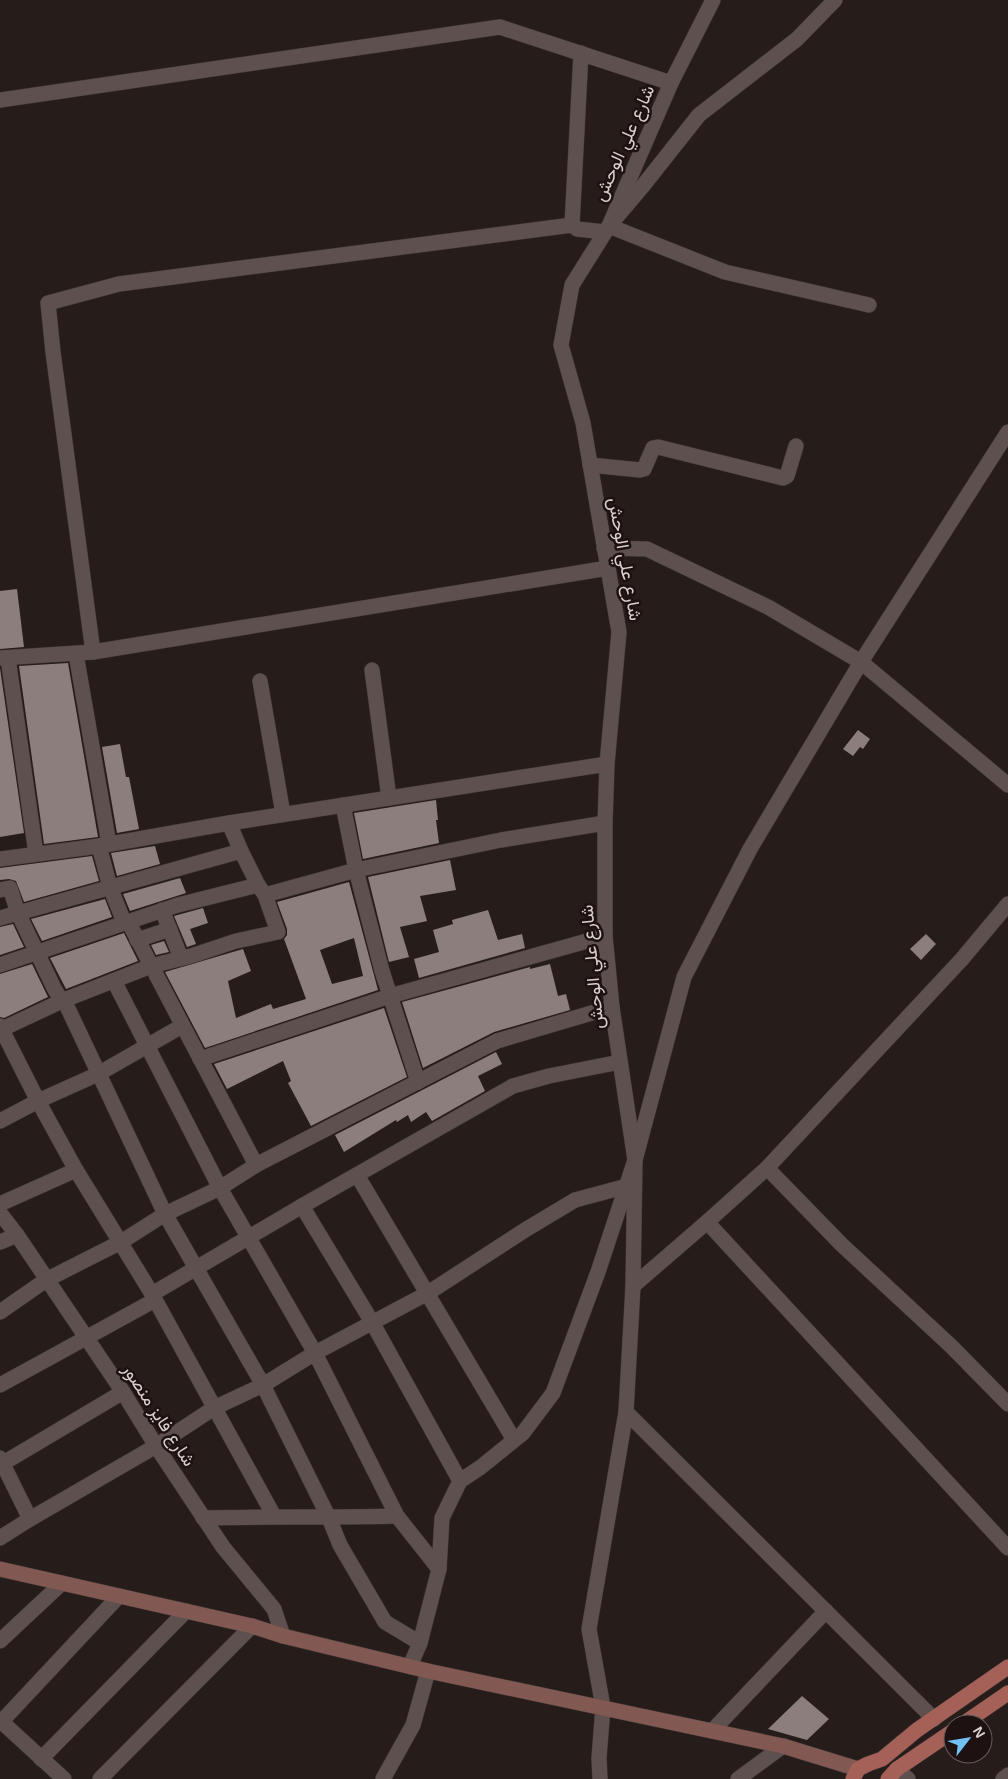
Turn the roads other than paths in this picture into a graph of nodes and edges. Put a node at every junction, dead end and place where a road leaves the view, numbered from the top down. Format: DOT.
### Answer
graph roads {
  1 [pos="713,0"];
  2 [pos="835,0"];
  3 [pos="581,53"];
  4 [pos="671,83"];
  5 [pos="0,100"];
  6 [pos="572,225"];
  7 [pos="607,229"];
  8 [pos="869,305"];
  9 [pos="1008,432"];
  10 [pos="796,446"];
  11 [pos="590,465"];
  12 [pos="604,548"];
  13 [pos="608,568"];
  14 [pos="94,652"];
  15 [pos="76,654"];
  16 [pos="4,658"];
  17 [pos="860,662"];
  18 [pos="372,670"];
  19 [pos="260,681"];
  20 [pos="607,764"];
  21 [pos="1008,785"];
  22 [pos="389,798"];
  23 [pos="342,805"];
  24 [pos="283,814"];
  25 [pos="229,822"];
  26 [pos="605,824"];
  27 [pos="104,845"];
  28 [pos="240,851"];
  29 [pos="36,854"];
  30 [pos="0,859"];
  31 [pos="356,870"];
  32 [pos="110,887"];
  33 [pos="0,890"];
  34 [pos="262,890"];
  35 [pos="1008,904"];
  36 [pos="162,910"];
  37 [pos="18,913"];
  38 [pos="0,918"];
  39 [pos="124,922"];
  40 [pos="170,929"];
  41 [pos="604,936"];
  42 [pos="138,940"];
  43 [pos="37,952"];
  44 [pos="181,958"];
  45 [pos="0,965"];
  46 [pos="151,966"];
  47 [pos="114,981"];
  48 [pos="390,996"];
  49 [pos="64,1000"];
  50 [pos="612,1007"];
  51 [pos="182,1026"];
  52 [pos="0,1029"];
  53 [pos="146,1046"];
  54 [pos="200,1059"];
  55 [pos="620,1062"];
  56 [pos="98,1074"];
  57 [pos="418,1082"];
  58 [pos="38,1101"];
  59 [pos="0,1121"];
  60 [pos="635,1160"];
  61 [pos="256,1165"];
  62 [pos="767,1168"];
  63 [pos="76,1170"];
  64 [pos="356,1175"];
  65 [pos="627,1186"];
  66 [pos="220,1188"];
  67 [pos="0,1204"];
  68 [pos="302,1206"];
  69 [pos="0,1213"];
  70 [pos="164,1214"];
  71 [pos="707,1222"];
  72 [pos="16,1235"];
  73 [pos="249,1238"];
  74 [pos="0,1242"];
  75 [pos="121,1242"];
  76 [pos="196,1268"];
  77 [pos="46,1280"];
  78 [pos="632,1286"];
  79 [pos="428,1293"];
  80 [pos="154,1297"];
  81 [pos="0,1312"];
  82 [pos="372,1322"];
  83 [pos="86,1339"];
  84 [pos="315,1353"];
  85 [pos="0,1384"];
  86 [pos="263,1385"];
  87 [pos="123,1392"];
  88 [pos="1006,1397"];
  89 [pos="214,1408"];
  90 [pos="626,1412"];
  91 [pos="514,1440"];
  92 [pos="156,1446"];
  93 [pos="1,1462"];
  94 [pos="460,1480"];
  95 [pos="274,1516"];
  96 [pos="397,1516"];
  97 [pos="30,1518"];
  98 [pos="203,1518"];
  99 [pos="329,1518"];
  100 [pos="0,1538"];
  101 [pos="1008,1548"];
  102 [pos="0,1569"];
  103 [pos="439,1569"];
  104 [pos="62,1583"];
  105 [pos="118,1596"];
  106 [pos="186,1611"];
  107 [pos="826,1611"];
  108 [pos="252,1626"];
  109 [pos="283,1636"];
  110 [pos="0,1641"];
  111 [pos="420,1643"];
  112 [pos="410,1666"];
  113 [pos="1008,1667"];
  114 [pos="428,1671"];
  115 [pos="1008,1693"];
  116 [pos="603,1707"];
  117 [pos="978,1714"];
  118 [pos="934,1719"];
  119 [pos="712,1731"];
  120 [pos="943,1739"];
  121 [pos="783,1746"];
  122 [pos="42,1759"];
  123 [pos="882,1759"];
  124 [pos="1008,1775"];
  125 [pos="855,1776"];
  126 [pos="897,1776"];
  127 [pos="64,1779"];
  128 [pos="100,1779"];
  129 [pos="384,1779"];
  130 [pos="600,1779"];
  131 [pos="738,1779"];
  132 [pos="1003,1779"];
  1 -- 4 [label="street, شارع علي الوحش"];
  2 -- 7 [label="street"];
  3 -- 4 [label="street"];
  3 -- 5 [label="street"];
  3 -- 6 [label="street"];
  4 -- 7 [label="street, شارع علي الوحش"];
  6 -- 7 [label="street"];
  6 -- 14 [label="street"];
  7 -- 8 [label="street"];
  7 -- 11 [label="street, شارع علي الوحش"];
  9 -- 17 [label="street"];
  10 -- 11 [label="street"];
  11 -- 12 [label="street, شارع علي الوحش"];
  12 -- 13 [label="street, شارع علي الوحش"];
  12 -- 17 [label="street"];
  13 -- 14 [label="street"];
  13 -- 20 [label="street, شارع علي الوحش"];
  14 -- 15 [label="street"];
  15 -- 16 [label="street"];
  15 -- 27 [label="street"];
  16 -- 29 [label="street"];
  17 -- 21 [label="street"];
  17 -- 60 [label="street"];
  18 -- 22 [label="street"];
  19 -- 24 [label="street"];
  20 -- 22 [label="street"];
  20 -- 26 [label="street, شارع علي الوحش"];
  22 -- 23 [label="street"];
  23 -- 24 [label="street"];
  23 -- 31 [label="street"];
  24 -- 25 [label="street"];
  25 -- 27 [label="street"];
  25 -- 28 [label="street"];
  26 -- 31 [label="street"];
  26 -- 41 [label="street, شارع علي الوحش"];
  27 -- 29 [label="street"];
  27 -- 32 [label="street"];
  28 -- 32 [label="street"];
  28 -- 34 [label="street"];
  29 -- 30 [label="street"];
  31 -- 34 [label="street"];
  31 -- 48 [label="street"];
  32 -- 37 [label="street"];
  32 -- 39 [label="street"];
  33 -- 37 [label="street"];
  34 -- 36 [label="street"];
  34 -- 44 [label="street"];
  35 -- 62 [label="street"];
  36 -- 39 [label="street"];
  36 -- 40 [label="street"];
  37 -- 38 [label="street"];
  37 -- 43 [label="street"];
  39 -- 42 [label="street"];
  39 -- 43 [label="street"];
  40 -- 42 [label="street"];
  40 -- 44 [label="street"];
  41 -- 48 [label="street"];
  41 -- 50 [label="street, شارع علي الوحش"];
  42 -- 46 [label="street"];
  43 -- 45 [label="street"];
  43 -- 49 [label="street"];
  44 -- 46 [label="street"];
  46 -- 47 [label="street"];
  46 -- 51 [label="street"];
  47 -- 49 [label="street"];
  47 -- 53 [label="street"];
  48 -- 54 [label="street"];
  48 -- 57 [label="street"];
  49 -- 52 [label="street"];
  49 -- 56 [label="street"];
  50 -- 55 [label="street, شارع علي الوحش"];
  50 -- 57 [label="street"];
  51 -- 53 [label="street"];
  51 -- 54 [label="street"];
  52 -- 58 [label="street"];
  53 -- 56 [label="street"];
  53 -- 66 [label="street"];
  54 -- 61 [label="street"];
  55 -- 60 [label="street, شارع علي الوحش"];
  55 -- 64 [label="street"];
  56 -- 58 [label="street"];
  56 -- 70 [label="street"];
  57 -- 61 [label="street"];
  58 -- 59 [label="street"];
  58 -- 63 [label="street"];
  60 -- 65 [label="street"];
  60 -- 78 [label="street"];
  61 -- 66 [label="street"];
  62 -- 71 [label="street"];
  62 -- 88 [label="street"];
  63 -- 67 [label="street"];
  63 -- 75 [label="street"];
  64 -- 68 [label="street"];
  64 -- 79 [label="street"];
  65 -- 79 [label="street"];
  65 -- 91 [label="street"];
  66 -- 70 [label="street"];
  66 -- 73 [label="street"];
  68 -- 73 [label="street"];
  68 -- 82 [label="street"];
  69 -- 72 [label="street, شارع فايز منصور"];
  70 -- 75 [label="street"];
  70 -- 76 [label="street"];
  71 -- 78 [label="street"];
  71 -- 101 [label="street"];
  72 -- 74 [label="street"];
  72 -- 77 [label="street, شارع فايز منصور"];
  73 -- 76 [label="street"];
  73 -- 84 [label="street"];
  75 -- 77 [label="street"];
  75 -- 80 [label="street"];
  76 -- 80 [label="street"];
  76 -- 86 [label="street"];
  77 -- 81 [label="street"];
  77 -- 83 [label="street, شارع فايز منصور"];
  78 -- 90 [label="street"];
  79 -- 82 [label="street"];
  79 -- 91 [label="street"];
  80 -- 83 [label="street"];
  80 -- 89 [label="street"];
  82 -- 84 [label="street"];
  82 -- 94 [label="street"];
  83 -- 85 [label="street"];
  83 -- 87 [label="street, شارع فايز منصور"];
  84 -- 86 [label="street"];
  84 -- 96 [label="street"];
  86 -- 89 [label="street"];
  86 -- 99 [label="street"];
  87 -- 92 [label="street, شارع فايز منصور"];
  87 -- 93 [label="street"];
  89 -- 92 [label="street"];
  89 -- 95 [label="street"];
  90 -- 107 [label="street"];
  90 -- 116 [label="street"];
  91 -- 94 [label="street"];
  92 -- 97 [label="street"];
  92 -- 98 [label="street, شارع فايز منصور"];
  93 -- 97 [label="street"];
  94 -- 103 [label="street"];
  95 -- 98 [label="street"];
  95 -- 99 [label="street"];
  96 -- 99 [label="street"];
  96 -- 103 [label="street"];
  97 -- 100 [label="street"];
  98 -- 109 [label="street, شارع فايز منصور"];
  99 -- 111 [label="street"];
  102 -- 104 [label="main road"];
  103 -- 111 [label="street"];
  104 -- 105 [label="main road"];
  104 -- 110 [label="street"];
  105 -- 106 [label="main road"];
  105 -- 122 [label="street"];
  106 -- 108 [label="main road"];
  106 -- 122 [label="street"];
  107 -- 118 [label="street"];
  107 -- 119 [label="street"];
  108 -- 109 [label="main road"];
  108 -- 128 [label="street"];
  109 -- 112 [label="main road"];
  111 -- 112 [label="street"];
  112 -- 114 [label="main road"];
  113 -- 118 [label="main road"];
  114 -- 116 [label="main road"];
  114 -- 129 [label="street"];
  115 -- 117 [label="main road"];
  116 -- 119 [label="main road"];
  116 -- 130 [label="street"];
  118 -- 123 [label="main road"];
  119 -- 121 [label="main road"];
  120 -- 126 [label="main road"];
  121 -- 125 [label="main road"];
  121 -- 131 [label="street"];
  122 -- 127 [label="street"];
  123 -- 125 [label="main road"];
  123 -- 126 [label="main road"];
  124 -- 132 [label="street"];
}
